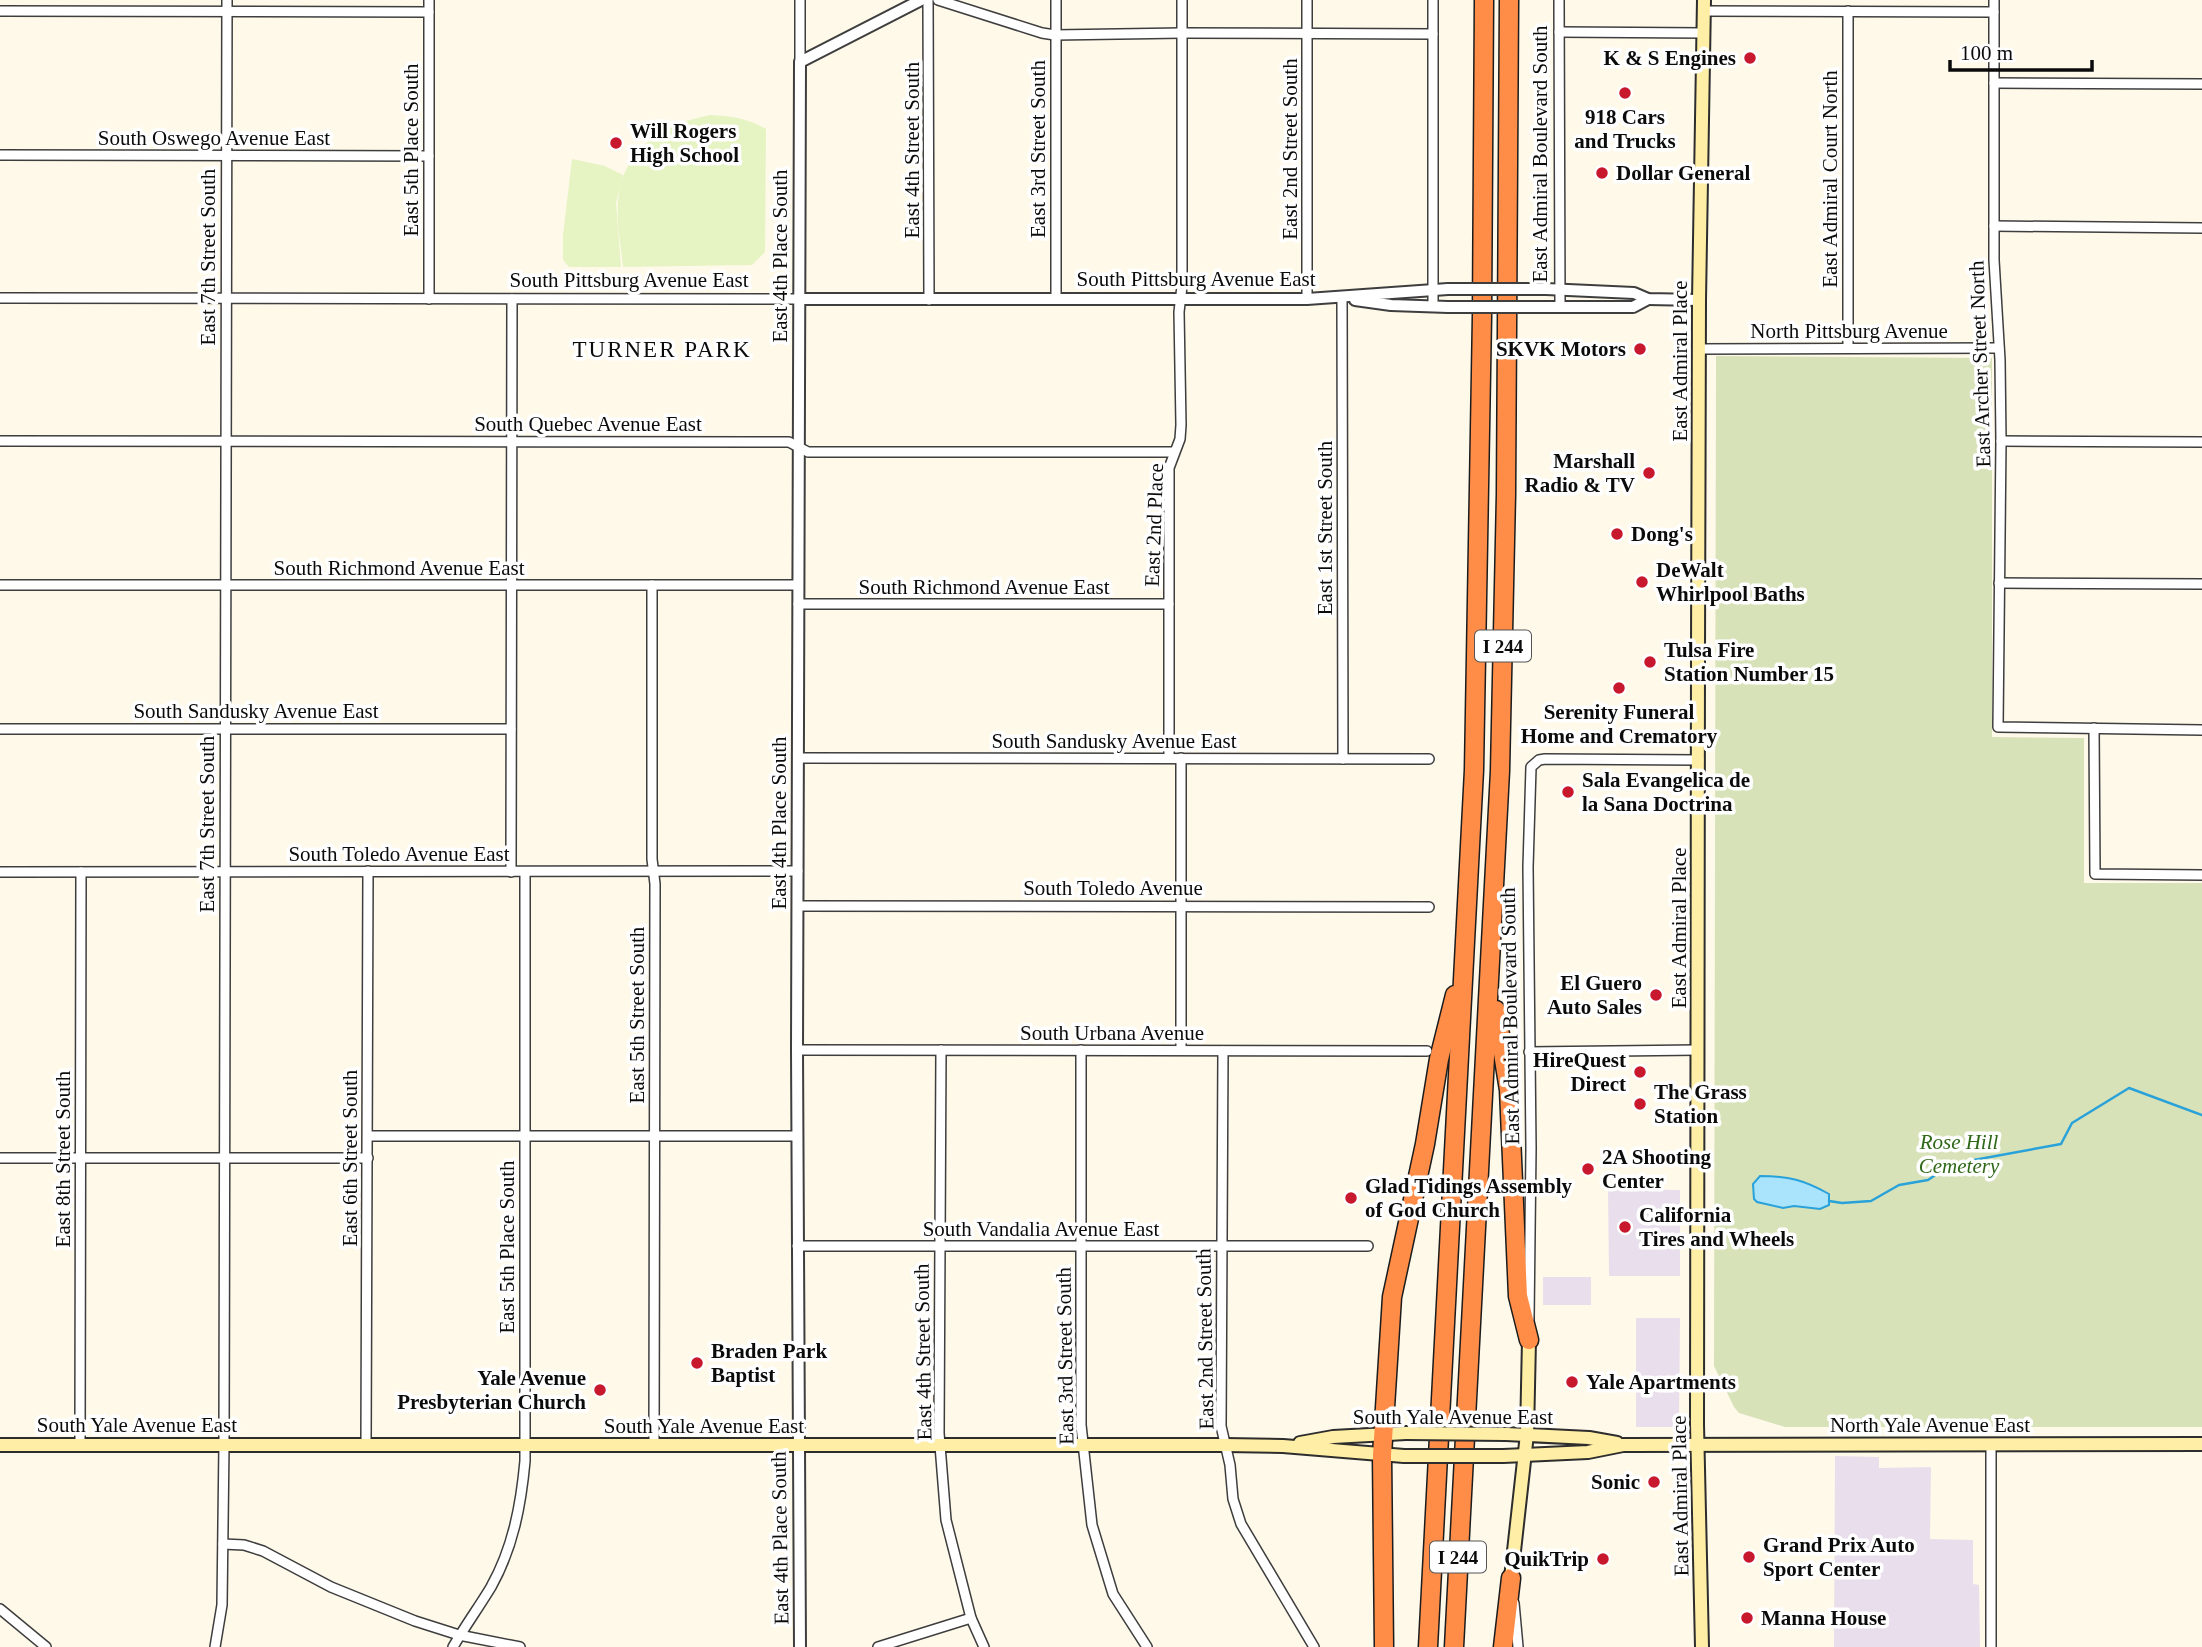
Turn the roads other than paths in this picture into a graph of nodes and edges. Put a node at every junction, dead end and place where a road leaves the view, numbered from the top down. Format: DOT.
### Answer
graph roads {
  1 [pos="73,0"];
  2 [pos="226,0"];
  3 [pos="429,0"];
  4 [pos="800,0"];
  5 [pos="920,0"];
  6 [pos="928,0"];
  7 [pos="939,0"];
  8 [pos="1055,0"];
  9 [pos="1182,0"];
  10 [pos="1307,0"];
  11 [pos="1433,0"];
  12 [pos="1484,0"];
  13 [pos="1508,0"];
  14 [pos="1559,0"];
  15 [pos="1994,0"];
  16 [pos="1704,5"];
  17 [pos="0,11"];
  18 [pos="73,11"];
  19 [pos="1848,11"];
  20 [pos="226,12"];
  21 [pos="429,12"];
  22 [pos="1994,12"];
  23 [pos="1182,33"];
  24 [pos="1307,33"];
  25 [pos="1559,33"];
  26 [pos="1704,33"];
  27 [pos="1433,34"];
  28 [pos="1055,35"];
  29 [pos="800,62"];
  30 [pos="1994,83"];
  31 [pos="2202,84"];
  32 [pos="0,155"];
  33 [pos="226,156"];
  34 [pos="429,156"];
  35 [pos="1994,226"];
  36 [pos="2202,228"];
  37 [pos="1433,289"];
  38 [pos="1560,289"];
  39 [pos="0,298"];
  40 [pos="226,298"];
  41 [pos="1180,298"];
  42 [pos="1342,298"];
  43 [pos="429,299"];
  44 [pos="512,299"];
  45 [pos="799,299"];
  46 [pos="1056,299"];
  47 [pos="1307,299"];
  48 [pos="1648,299"];
  49 [pos="929,300"];
  50 [pos="1699,300"];
  51 [pos="1433,306"];
  52 [pos="1560,307"];
  53 [pos="1848,348"];
  54 [pos="1999,348"];
  55 [pos="1699,349"];
  56 [pos="0,441"];
  57 [pos="512,441"];
  58 [pos="225,442"];
  59 [pos="2001,442"];
  60 [pos="2202,442"];
  61 [pos="799,447"];
  62 [pos="1174,452"];
  63 [pos="1999,583"];
  64 [pos="2202,584"];
  65 [pos="0,585"];
  66 [pos="511,585"];
  67 [pos="652,585"];
  68 [pos="798,585"];
  69 [pos="225,586"];
  70 [pos="798,604"];
  71 [pos="1169,604"];
  72 [pos="2094,728"];
  73 [pos="0,729"];
  74 [pos="225,729"];
  75 [pos="511,729"];
  76 [pos="2202,730"];
  77 [pos="798,758"];
  78 [pos="1170,758"];
  79 [pos="1181,758"];
  80 [pos="1343,759"];
  81 [pos="1429,759"];
  82 [pos="1699,760"];
  83 [pos="653,871"];
  84 [pos="798,871"];
  85 [pos="0,872"];
  86 [pos="81,872"];
  87 [pos="224,872"];
  88 [pos="368,872"];
  89 [pos="511,872"];
  90 [pos="525,872"];
  91 [pos="2202,875"];
  92 [pos="1181,905"];
  93 [pos="798,906"];
  94 [pos="1429,907"];
  95 [pos="1465,954"];
  96 [pos="1490,974"];
  97 [pos="941,1050"];
  98 [pos="1081,1050"];
  99 [pos="1181,1050"];
  100 [pos="797,1051"];
  101 [pos="1223,1051"];
  102 [pos="1427,1051"];
  103 [pos="1698,1051"];
  104 [pos="1529,1052"];
  105 [pos="368,1136"];
  106 [pos="654,1136"];
  107 [pos="797,1136"];
  108 [pos="525,1137"];
  109 [pos="0,1158"];
  110 [pos="80,1158"];
  111 [pos="224,1158"];
  112 [pos="368,1158"];
  113 [pos="797,1246"];
  114 [pos="939,1246"];
  115 [pos="1368,1246"];
  116 [pos="1081,1247"];
  117 [pos="1221,1247"];
  118 [pos="1529,1340"];
  119 [pos="1383,1434"];
  120 [pos="1527,1434"];
  121 [pos="0,1444"];
  122 [pos="224,1444"];
  123 [pos="1658,1444"];
  124 [pos="1698,1444"];
  125 [pos="1991,1444"];
  126 [pos="2202,1444"];
  127 [pos="80,1445"];
  128 [pos="654,1445"];
  129 [pos="1226,1445"];
  130 [pos="1623,1445"];
  131 [pos="366,1446"];
  132 [pos="525,1446"];
  133 [pos="798,1446"];
  134 [pos="941,1446"];
  135 [pos="1084,1446"];
  136 [pos="1283,1446"];
  137 [pos="1382,1455"];
  138 [pos="1525,1455"];
  139 [pos="223,1544"];
  140 [pos="1511,1578"];
  141 [pos="0,1609"];
  142 [pos="971,1618"];
  143 [pos="459,1635"];
  144 [pos="46,1647"];
  145 [pos="215,1647"];
  146 [pos="453,1647"];
  147 [pos="520,1647"];
  148 [pos="800,1647"];
  149 [pos="878,1647"];
  150 [pos="984,1647"];
  151 [pos="1147,1647"];
  152 [pos="1314,1647"];
  153 [pos="1384,1647"];
  154 [pos="1428,1647"];
  155 [pos="1454,1647"];
  156 [pos="1503,1647"];
  157 [pos="1518,1647"];
  158 [pos="1702,1647"];
  159 [pos="1990,1647"];
  1 -- 18 [label="street"];
  2 -- 20 [label="street, East 7th Street South"];
  3 -- 21 [label="street, East 5th Place South"];
  4 -- 29 [label="street, East 4th Place South"];
  5 -- 29 [label="street"];
  6 -- 49 [label="street, East 4th Street South"];
  7 -- 28 [label="street"];
  8 -- 28 [label="street, East 3rd Street South"];
  9 -- 23 [label="street, East 2nd Place"];
  10 -- 24 [label="street, East 2nd Street South"];
  11 -- 27 [label="street"];
  12 -- 95 [label="highway, I 244"];
  13 -- 96 [label="highway, I 244"];
  14 -- 25 [label="street, East Admiral Boulevard South"];
  15 -- 22 [label="street, East Archer Street North"];
  16 -- 19 [label="street"];
  16 -- 26 [label="main road, East Admiral Place"];
  17 -- 18 [label="street"];
  18 -- 20 [label="street"];
  19 -- 22 [label="street"];
  19 -- 53 [label="street, East Admiral Court North"];
  20 -- 21 [label="street"];
  20 -- 33 [label="street, East 7th Street South"];
  21 -- 34 [label="street, East 5th Place South"];
  22 -- 30 [label="street, East Archer Street North"];
  23 -- 24 [label="street"];
  23 -- 28 [label="street"];
  23 -- 41 [label="street, East 2nd Place"];
  24 -- 27 [label="street"];
  24 -- 47 [label="street, East 2nd Street South"];
  25 -- 26 [label="street"];
  25 -- 38 [label="street, East Admiral Boulevard South"];
  26 -- 50 [label="main road, East Admiral Place"];
  27 -- 37 [label="street"];
  28 -- 46 [label="street, East 3rd Street South"];
  29 -- 45 [label="street, East 4th Place South"];
  30 -- 31 [label="street"];
  30 -- 35 [label="street, East Archer Street North"];
  32 -- 33 [label="street, South Oswego Avenue East"];
  33 -- 34 [label="street, South Oswego Avenue East"];
  33 -- 40 [label="street, East 7th Street South"];
  34 -- 43 [label="street, East 5th Place South"];
  35 -- 36 [label="street"];
  35 -- 54 [label="street, East Archer Street North"];
  37 -- 38 [label="street, South Pittsburg Avenue East, bridge"];
  37 -- 42 [label="street, South Pittsburg Avenue East"];
  37 -- 51 [label="street"];
  38 -- 48 [label="street, South Pittsburg Avenue East"];
  38 -- 52 [label="street, East Admiral Boulevard South"];
  39 -- 40 [label="street, South Pittsburg Avenue East"];
  40 -- 43 [label="street, South Pittsburg Avenue East"];
  40 -- 58 [label="street, East 7th Street South"];
  41 -- 46 [label="street, South Pittsburg Avenue East"];
  41 -- 47 [label="street, South Pittsburg Avenue East"];
  41 -- 62 [label="street, East 2nd Place"];
  42 -- 47 [label="street, South Pittsburg Avenue East"];
  42 -- 51 [label="street, South Pittsburg Avenue East"];
  42 -- 80 [label="street, East 1st Street South"];
  43 -- 44 [label="street, South Pittsburg Avenue East"];
  44 -- 45 [label="street, South Pittsburg Avenue East"];
  44 -- 57 [label="street"];
  45 -- 49 [label="street, South Pittsburg Avenue East"];
  45 -- 61 [label="street, East 4th Place South"];
  46 -- 49 [label="street, South Pittsburg Avenue East"];
  48 -- 50 [label="street, South Pittsburg Avenue East"];
  48 -- 52 [label="street, South Pittsburg Avenue East"];
  50 -- 55 [label="main road, East Admiral Place"];
  51 -- 52 [label="street, South Pittsburg Avenue East, bridge"];
  53 -- 54 [label="street, North Pittsburg Avenue"];
  53 -- 55 [label="street, North Pittsburg Avenue"];
  54 -- 59 [label="street, East Archer Street North"];
  55 -- 82 [label="main road, East Admiral Place"];
  56 -- 58 [label="street, South Quebec Avenue East"];
  57 -- 58 [label="street, South Quebec Avenue East"];
  57 -- 61 [label="street, South Quebec Avenue East"];
  57 -- 66 [label="street"];
  58 -- 69 [label="street, East 7th Street South"];
  59 -- 60 [label="street"];
  59 -- 63 [label="street, East Archer Street North"];
  61 -- 62 [label="street, South Quebec Avenue East"];
  61 -- 68 [label="street, East 4th Place South"];
  62 -- 71 [label="street, East 2nd Place"];
  63 -- 64 [label="street"];
  63 -- 72 [label="street, East Archer Street North"];
  65 -- 69 [label="street, South Richmond Avenue East"];
  66 -- 67 [label="street, South Richmond Avenue East"];
  66 -- 69 [label="street, South Richmond Avenue East"];
  66 -- 75 [label="street"];
  67 -- 68 [label="street, South Richmond Avenue East"];
  67 -- 83 [label="street, East 5th Street South"];
  68 -- 70 [label="street, East 4th Place South"];
  69 -- 74 [label="street, East 7th Street South"];
  70 -- 71 [label="street, South Richmond Avenue East"];
  70 -- 77 [label="street, East 4th Place South"];
  71 -- 78 [label="street, East 2nd Place"];
  72 -- 76 [label="street"];
  72 -- 91 [label="street"];
  73 -- 74 [label="street, South Sandusky Avenue East"];
  74 -- 75 [label="street, South Sandusky Avenue East"];
  74 -- 87 [label="street, East 7th Street South"];
  75 -- 89 [label="street"];
  77 -- 78 [label="street, South Sandusky Avenue East"];
  77 -- 84 [label="street, East 4th Place South"];
  78 -- 79 [label="street, South Sandusky Avenue East"];
  79 -- 80 [label="street, South Sandusky Avenue East"];
  79 -- 92 [label="street"];
  80 -- 81 [label="street, South Sandusky Avenue East"];
  82 -- 103 [label="main road, East Admiral Place"];
  82 -- 104 [label="street, East Admiral Boulevard South"];
  83 -- 84 [label="street, South Toledo Avenue East"];
  83 -- 90 [label="street, South Toledo Avenue East"];
  83 -- 106 [label="street, East 5th Street South"];
  84 -- 93 [label="street, East 4th Place South"];
  85 -- 86 [label="street, South Toledo Avenue East"];
  86 -- 87 [label="street, South Toledo Avenue East"];
  86 -- 110 [label="street, East 8th Street South"];
  87 -- 88 [label="street, South Toledo Avenue East"];
  87 -- 111 [label="street, East 7th Street South"];
  88 -- 89 [label="street, South Toledo Avenue East"];
  88 -- 105 [label="street, East 6th Street South"];
  89 -- 90 [label="street, South Toledo Avenue East"];
  90 -- 108 [label="street, East 5th Place South"];
  92 -- 93 [label="street, South Toledo Avenue"];
  92 -- 94 [label="street, South Toledo Avenue"];
  92 -- 99 [label="street"];
  93 -- 100 [label="street, East 4th Place South"];
  95 -- 119 [label="highway"];
  95 -- 154 [label="highway, I 244"];
  96 -- 118 [label="highway"];
  96 -- 155 [label="highway, I 244"];
  97 -- 98 [label="street, South Urbana Avenue"];
  97 -- 100 [label="street, South Urbana Avenue"];
  97 -- 114 [label="street, East 4th Street South"];
  98 -- 99 [label="street, South Urbana Avenue"];
  98 -- 116 [label="street, East 3rd Street South"];
  99 -- 101 [label="street, South Urbana Avenue"];
  100 -- 107 [label="street, East 4th Place South"];
  101 -- 102 [label="street, South Urbana Avenue"];
  101 -- 117 [label="street, East 2nd Street South"];
  103 -- 104 [label="street"];
  103 -- 124 [label="main road, East Admiral Place"];
  104 -- 118 [label="street, East Admiral Boulevard South"];
  105 -- 108 [label="street"];
  105 -- 112 [label="street, East 6th Street South"];
  106 -- 107 [label="street"];
  106 -- 108 [label="street"];
  106 -- 128 [label="street, East 5th Street South"];
  107 -- 113 [label="street, East 4th Place South"];
  108 -- 132 [label="street, East 5th Place South"];
  109 -- 110 [label="street"];
  110 -- 111 [label="street"];
  110 -- 127 [label="street, East 8th Street South"];
  111 -- 112 [label="street"];
  111 -- 122 [label="street, East 7th Street South"];
  112 -- 131 [label="street, East 6th Street South"];
  113 -- 114 [label="street, South Vandalia Avenue East"];
  113 -- 133 [label="street, East 4th Place South"];
  114 -- 116 [label="street, South Vandalia Avenue East"];
  114 -- 134 [label="street, East 4th Street South"];
  115 -- 117 [label="street, South Vandalia Avenue East"];
  116 -- 117 [label="street, South Vandalia Avenue East"];
  116 -- 135 [label="street, East 3rd Street South"];
  117 -- 129 [label="street, East 2nd Street South"];
  118 -- 120 [label="main road, East Admiral Boulevard South"];
  119 -- 120 [label="main road, South Yale Avenue East, bridge"];
  119 -- 136 [label="main road, South Yale Avenue East"];
  119 -- 137 [label="highway"];
  120 -- 130 [label="main road, South Yale Avenue East"];
  120 -- 138 [label="main road, East Admiral Boulevard South"];
  121 -- 127 [label="main road, South Yale Avenue East"];
  122 -- 127 [label="main road, South Yale Avenue East"];
  122 -- 131 [label="main road, South Yale Avenue East"];
  122 -- 139 [label="street, East 7th Street South"];
  123 -- 124 [label="main road, North Yale Avenue East"];
  123 -- 130 [label="main road, South Yale Avenue East"];
  124 -- 125 [label="main road, North Yale Avenue East"];
  124 -- 158 [label="main road, East Admiral Place"];
  125 -- 126 [label="main road, North Yale Avenue East"];
  125 -- 159 [label="street"];
  128 -- 132 [label="main road, South Yale Avenue East"];
  128 -- 133 [label="main road, South Yale Avenue East"];
  129 -- 135 [label="main road, South Yale Avenue East"];
  129 -- 136 [label="main road, South Yale Avenue East"];
  129 -- 152 [label="street, East 2nd Street South"];
  130 -- 138 [label="main road, South Yale Avenue East"];
  131 -- 132 [label="main road, South Yale Avenue East"];
  132 -- 143 [label="street, East 5th Place South"];
  133 -- 134 [label="main road, South Yale Avenue East"];
  133 -- 148 [label="street, East 4th Place South"];
  134 -- 135 [label="main road, South Yale Avenue East"];
  134 -- 142 [label="street, East 4th Street South"];
  135 -- 151 [label="street, East 3rd Street South"];
  136 -- 137 [label="main road, South Yale Avenue East"];
  137 -- 138 [label="main road, South Yale Avenue East, bridge"];
  137 -- 153 [label="highway"];
  138 -- 140 [label="main road, East Admiral Boulevard South"];
  139 -- 143 [label="street"];
  139 -- 145 [label="street, East 7th Street South"];
  140 -- 156 [label="highway"];
  140 -- 157 [label="street, East Admiral Boulevard South"];
  141 -- 144 [label="street"];
  142 -- 149 [label="street"];
  142 -- 150 [label="street, East 4th Street South"];
  143 -- 146 [label="street, East 5th Place South"];
  143 -- 147 [label="street"];
}
